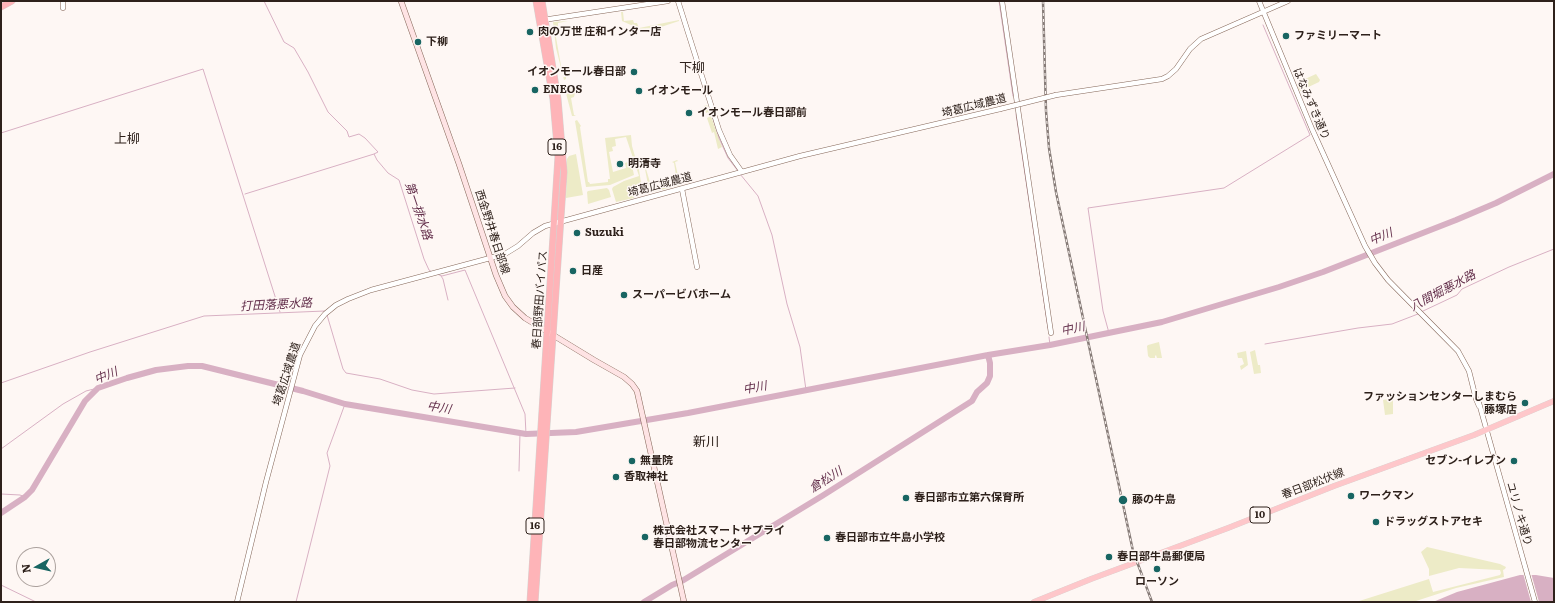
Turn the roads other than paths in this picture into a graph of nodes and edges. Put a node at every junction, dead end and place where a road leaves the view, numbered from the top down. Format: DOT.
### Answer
graph roads {
  1 [pos="12,1"];
  2 [pos="63,1"];
  3 [pos="401,1"];
  4 [pos="536,1"];
  5 [pos="542,1"];
  6 [pos="668,1"];
  7 [pos="678,1"];
  8 [pos="1002,1"];
  9 [pos="1259,1"];
  10 [pos="1288,1"];
  11 [pos="1,7"];
  12 [pos="63,8"];
  13 [pos="1263,11"];
  14 [pos="542,20"];
  15 [pos="742,172"];
  16 [pos="682,189"];
  17 [pos="558,223"];
  18 [pos="490,259"];
  19 [pos="697,267"];
  20 [pos="1051,333"];
  21 [pos="550,334"];
  22 [pos="1554,401"];
  23 [pos="1486,430"];
  24 [pos="543,450"];
  25 [pos="238,602"];
  26 [pos="530,602"];
  27 [pos="535,602"];
  28 [pos="684,602"];
  29 [pos="1034,602"];
  30 [pos="1535,602"];
  1 -- 11 [label="highway"];
  2 -- 12 [label="street"];
  3 -- 18 [label="main road, 西金野井春日部線"];
  4 -- 14 [label="highway, 春日部野田バイパス / 16"];
  5 -- 14 [label="highway, 春日部野田バイパス / 16"];
  6 -- 14 [label="street"];
  7 -- 15 [label="street"];
  8 -- 20 [label="street"];
  9 -- 13 [label="street, はなみずき通り"];
  10 -- 13 [label="street, 埼葛広域農道"];
  13 -- 15 [label="street, 埼葛広域農道, bridge"];
  13 -- 23 [label="street, はなみずき通り"];
  14 -- 17 [label="highway, 春日部野田バイパス / 16"];
  15 -- 16 [label="street, 埼葛広域農道"];
  16 -- 17 [label="street, 埼葛広域農道"];
  16 -- 19 [label="street"];
  17 -- 18 [label="street, 埼葛広域農道"];
  17 -- 21 [label="highway, 春日部野田バイパス / 16"];
  18 -- 21 [label="main road, 西金野井春日部線"];
  18 -- 25 [label="street, 埼葛広域農道"];
  21 -- 24 [label="highway, 春日部野田バイパス / 16"];
  21 -- 28 [label="main road, 西金野井春日部線"];
  22 -- 23 [label="main road, 春日部松伏線 / 10"];
  23 -- 29 [label="main road, 春日部松伏線 / 10"];
  23 -- 30 [label="street, ユリノキ通り"];
  24 -- 26 [label="highway, 春日部野田バイパス / 16"];
  24 -- 27 [label="highway, 春日部野田バイパス / 16"];
}
